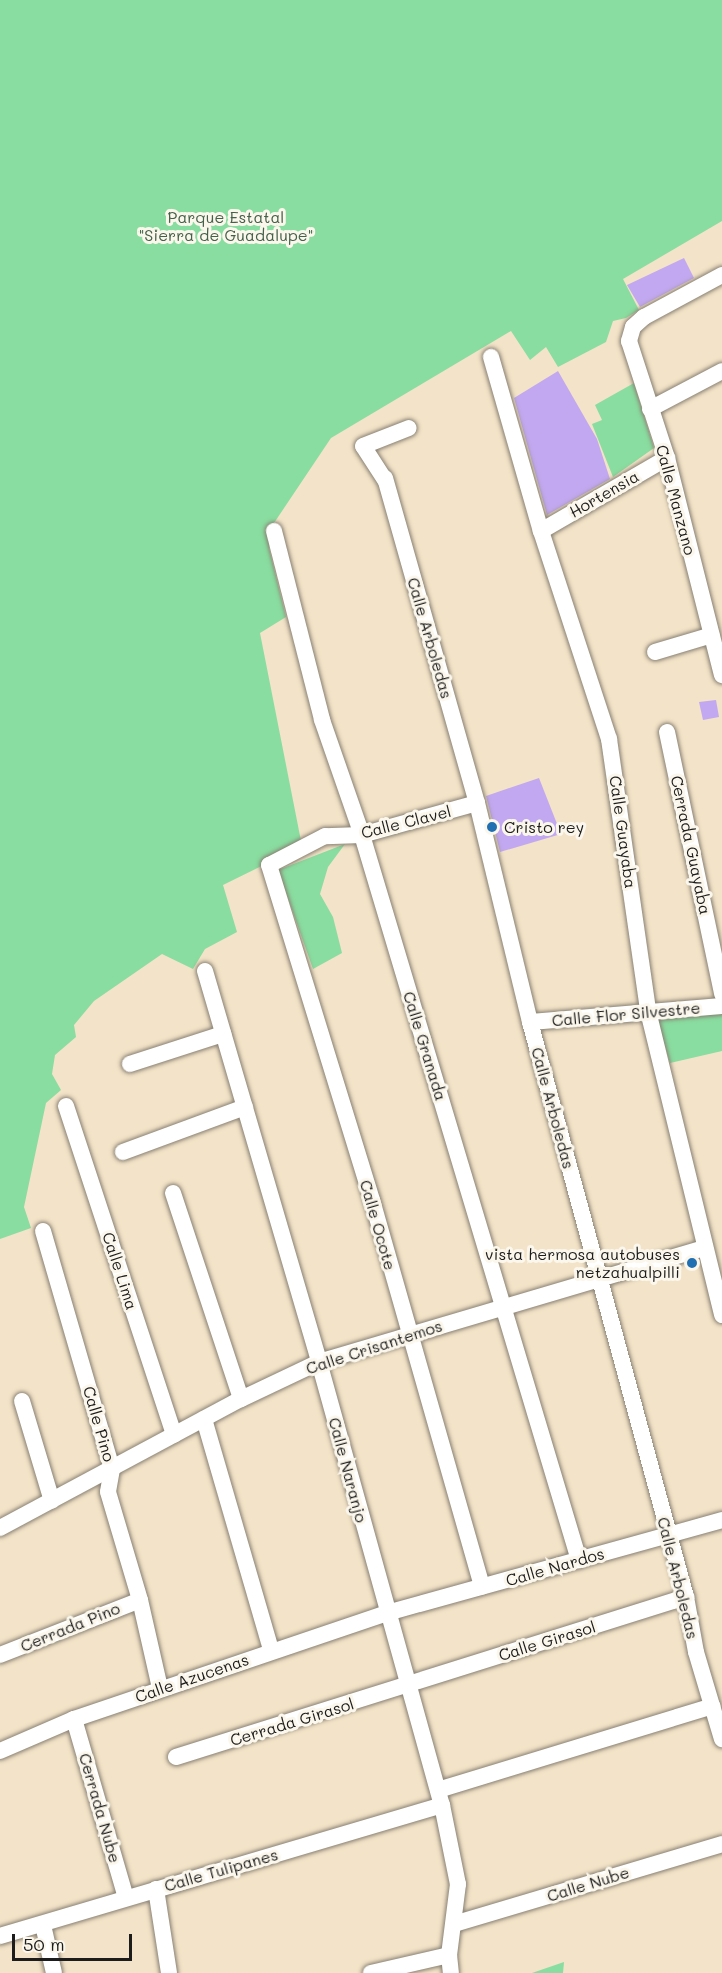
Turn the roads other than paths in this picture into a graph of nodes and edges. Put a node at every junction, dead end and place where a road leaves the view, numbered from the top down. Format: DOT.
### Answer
graph roads {
  1 [pos="722,275"];
  2 [pos="491,357"];
  3 [pos="722,371"];
  4 [pos="650,409"];
  5 [pos="409,428"];
  6 [pos="667,458"];
  7 [pos="274,531"];
  8 [pos="541,531"];
  9 [pos="712,635"];
  10 [pos="655,651"];
  11 [pos="722,675"];
  12 [pos="667,732"];
  13 [pos="477,803"];
  14 [pos="362,835"];
  15 [pos="269,865"];
  16 [pos="205,971"];
  17 [pos="722,994"];
  18 [pos="722,1006"];
  19 [pos="648,1011"];
  20 [pos="530,1022"];
  21 [pos="224,1034"];
  22 [pos="130,1064"];
  23 [pos="66,1106"];
  24 [pos="245,1107"];
  25 [pos="123,1152"];
  26 [pos="173,1193"];
  27 [pos="43,1231"];
  28 [pos="705,1248"];
  29 [pos="598,1279"];
  30 [pos="503,1306"];
  31 [pos="722,1315"];
  32 [pos="410,1334"];
  33 [pos="319,1362"];
  34 [pos="241,1399"];
  35 [pos="22,1401"];
  36 [pos="204,1419"];
  37 [pos="174,1435"];
  38 [pos="112,1468"];
  39 [pos="52,1502"];
  40 [pos="722,1520"];
  41 [pos="0,1528"];
  42 [pos="669,1535"];
  43 [pos="579,1560"];
  44 [pos="482,1587"];
  45 [pos="686,1598"];
  46 [pos="140,1600"];
  47 [pos="387,1613"];
  48 [pos="271,1650"];
  49 [pos="0,1655"];
  50 [pos="408,1685"];
  51 [pos="160,1688"];
  52 [pos="712,1706"];
  53 [pos="74,1719"];
  54 [pos="722,1739"];
  55 [pos="0,1750"];
  56 [pos="176,1757"];
  57 [pos="440,1797"];
  58 [pos="722,1844"];
  59 [pos="156,1889"];
  60 [pos="126,1898"];
  61 [pos="454,1924"];
  62 [pos="43,1925"];
  63 [pos="0,1936"];
  64 [pos="449,1955"];
  65 [pos="54,1973"];
  66 [pos="169,1973"];
  67 [pos="371,1973"];
  68 [pos="452,1973"];
  1 -- 4 [label="street, Calle Manzano"];
  2 -- 8 [label="street, Calle Guayaba"];
  3 -- 4 [label="street"];
  4 -- 6 [label="street, Calle Manzano"];
  5 -- 13 [label="street, Calle Arboledas"];
  6 -- 8 [label="street, Hortensia"];
  6 -- 9 [label="street, Calle Manzano"];
  7 -- 14 [label="street, Calle Granada"];
  8 -- 19 [label="street, Calle Guayaba"];
  9 -- 10 [label="street"];
  9 -- 11 [label="street, Calle Manzano"];
  12 -- 17 [label="street, Cerrada Guayaba"];
  13 -- 14 [label="street, Calle Clavel"];
  13 -- 20 [label="street, Calle Arboledas"];
  14 -- 15 [label="street, Calle Clavel"];
  14 -- 30 [label="street, Calle Granada"];
  15 -- 32 [label="street, Calle Ocote"];
  16 -- 21 [label="street, Calle Naranjo"];
  18 -- 19 [label="street, Calle Flor Silvestre"];
  19 -- 20 [label="street, Calle Flor Silvestre"];
  19 -- 28 [label="street, Calle Guayaba"];
  20 -- 29 [label="street, Calle Arboledas"];
  21 -- 22 [label="street"];
  21 -- 24 [label="street, Calle Naranjo"];
  23 -- 37 [label="street, Calle Lima"];
  24 -- 25 [label="street"];
  24 -- 33 [label="street, Calle Naranjo"];
  26 -- 34 [label="street"];
  27 -- 38 [label="street, Calle Pino"];
  28 -- 29 [label="street, Calle Crisantemos"];
  28 -- 31 [label="street, Calle Guayaba"];
  29 -- 30 [label="street, Calle Crisantemos"];
  29 -- 42 [label="street, Calle Arboledas"];
  30 -- 32 [label="street, Calle Crisantemos"];
  30 -- 43 [label="street, Calle Granada"];
  32 -- 33 [label="street, Calle Crisantemos"];
  32 -- 44 [label="street, Calle Ocote"];
  33 -- 34 [label="street, Calle Crisantemos"];
  33 -- 47 [label="street, Calle Naranjo"];
  34 -- 36 [label="street, Calle Crisantemos"];
  35 -- 39 [label="street"];
  36 -- 37 [label="street, Calle Crisantemos"];
  36 -- 48 [label="street"];
  37 -- 38 [label="street, Calle Crisantemos"];
  38 -- 39 [label="street, Calle Crisantemos"];
  38 -- 46 [label="street, Calle Pino"];
  39 -- 41 [label="street, Calle Crisantemos"];
  40 -- 42 [label="street, Calle Nardos"];
  42 -- 43 [label="street, Calle Nardos"];
  42 -- 45 [label="street, Calle Arboledas"];
  43 -- 44 [label="street, Calle Nardos"];
  44 -- 47 [label="street, Calle Nardos"];
  45 -- 50 [label="street, Calle Girasol"];
  45 -- 52 [label="street, Calle Arboledas"];
  46 -- 49 [label="street, Cerrada Pino"];
  46 -- 51 [label="street, Calle Pino"];
  47 -- 48 [label="street, Calle Azucenas"];
  47 -- 50 [label="street, Calle Naranjo"];
  48 -- 51 [label="street, Calle Azucenas"];
  50 -- 56 [label="street, Cerrada Girasol"];
  50 -- 57 [label="street, Calle Naranjo"];
  51 -- 53 [label="street, Calle Azucenas"];
  52 -- 54 [label="street, Calle Arboledas"];
  52 -- 57 [label="street, Calle Tulipanes"];
  53 -- 55 [label="street, Calle Azucenas"];
  53 -- 60 [label="street, Cerrada Nube"];
  57 -- 59 [label="street, Calle Tulipanes"];
  57 -- 61 [label="street, Calle Naranjo"];
  58 -- 61 [label="street, Calle Nube"];
  59 -- 60 [label="street, Calle Tulipanes"];
  59 -- 66 [label="street"];
  60 -- 62 [label="street, Calle Tulipanes"];
  61 -- 64 [label="street, Calle Naranjo"];
  62 -- 63 [label="street, Calle Tulipanes"];
  62 -- 65 [label="street"];
  64 -- 67 [label="street"];
  64 -- 68 [label="street, Calle Naranjo"];
}
